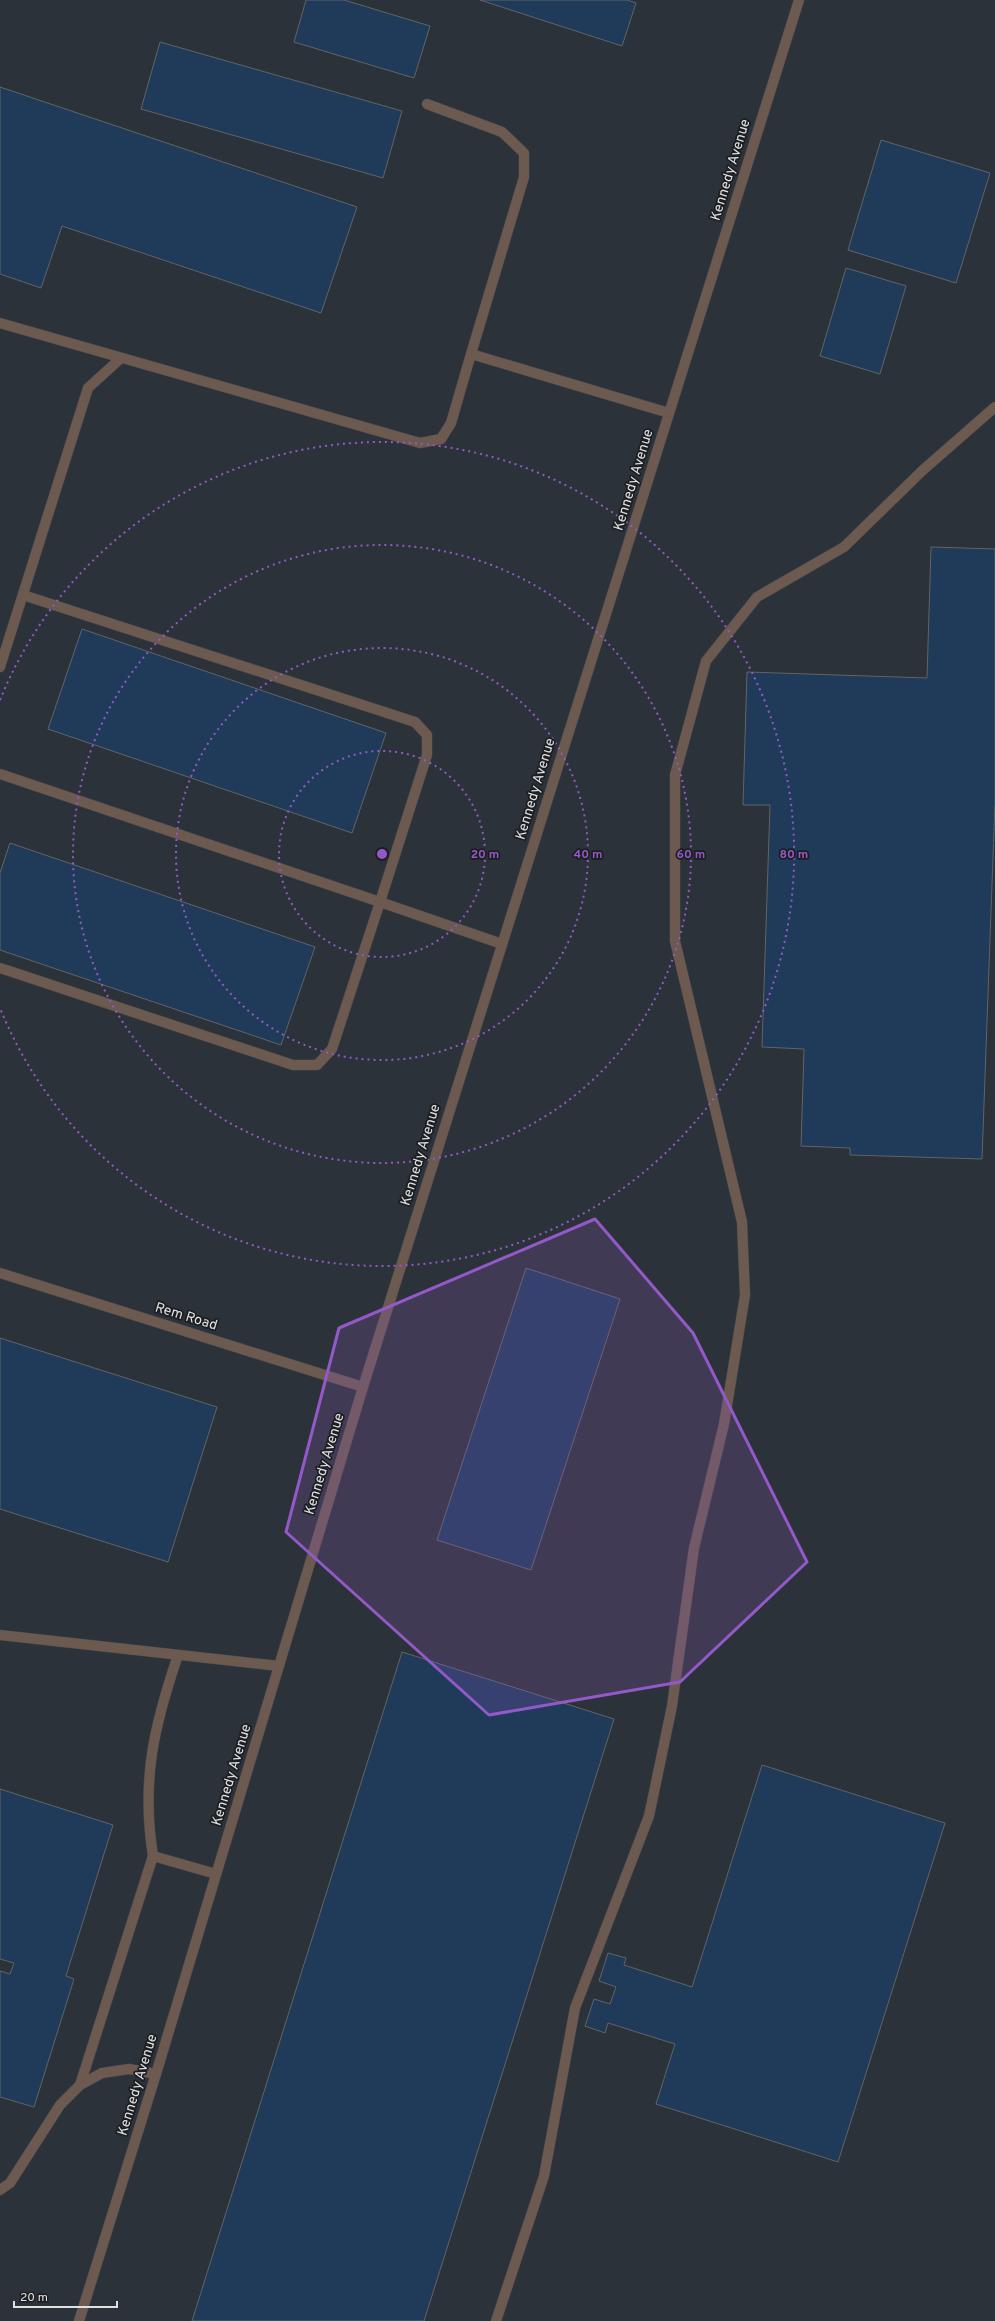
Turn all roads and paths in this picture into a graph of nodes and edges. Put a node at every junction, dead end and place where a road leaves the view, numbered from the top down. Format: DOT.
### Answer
graph roads {
  1 [pos="799,0"];
  2 [pos="427,104"];
  3 [pos="0,323"];
  4 [pos="471,354"];
  5 [pos="121,358"];
  6 [pos="995,407"];
  7 [pos="669,413"];
  8 [pos="23,595"];
  9 [pos="0,666"];
  10 [pos="0,774"];
  11 [pos="380,902"];
  12 [pos="502,944"];
  13 [pos="0,968"];
  14 [pos="0,1273"];
  15 [pos="363,1387"];
  16 [pos="0,1636"];
  17 [pos="178,1655"];
  18 [pos="279,1666"];
  19 [pos="153,1856"];
  20 [pos="216,1874"];
  21 [pos="156,2074"];
  22 [pos="80,2085"];
  23 [pos="0,2190"];
  24 [pos="79,2321"];
  25 [pos="496,2321"];
  1 -- 7 [label="street, Kennedy Avenue"];
  2 -- 4 [label="street"];
  3 -- 5 [label="street"];
  4 -- 5 [label="street"];
  4 -- 7 [label="street"];
  5 -- 8 [label="street"];
  6 -- 25 [label="street"];
  7 -- 12 [label="street, Kennedy Avenue"];
  8 -- 9 [label="street"];
  8 -- 11 [label="street"];
  10 -- 11 [label="street"];
  11 -- 12 [label="street"];
  11 -- 13 [label="street"];
  12 -- 15 [label="street, Kennedy Avenue"];
  14 -- 15 [label="street, Rem Road"];
  15 -- 18 [label="street, Kennedy Avenue"];
  16 -- 17 [label="street"];
  17 -- 18 [label="street"];
  17 -- 19 [label="street"];
  18 -- 20 [label="street, Kennedy Avenue"];
  19 -- 20 [label="street"];
  19 -- 22 [label="street"];
  20 -- 21 [label="street, Kennedy Avenue"];
  21 -- 22 [label="street"];
  21 -- 24 [label="street, Kennedy Avenue"];
  22 -- 23 [label="street"];
}
